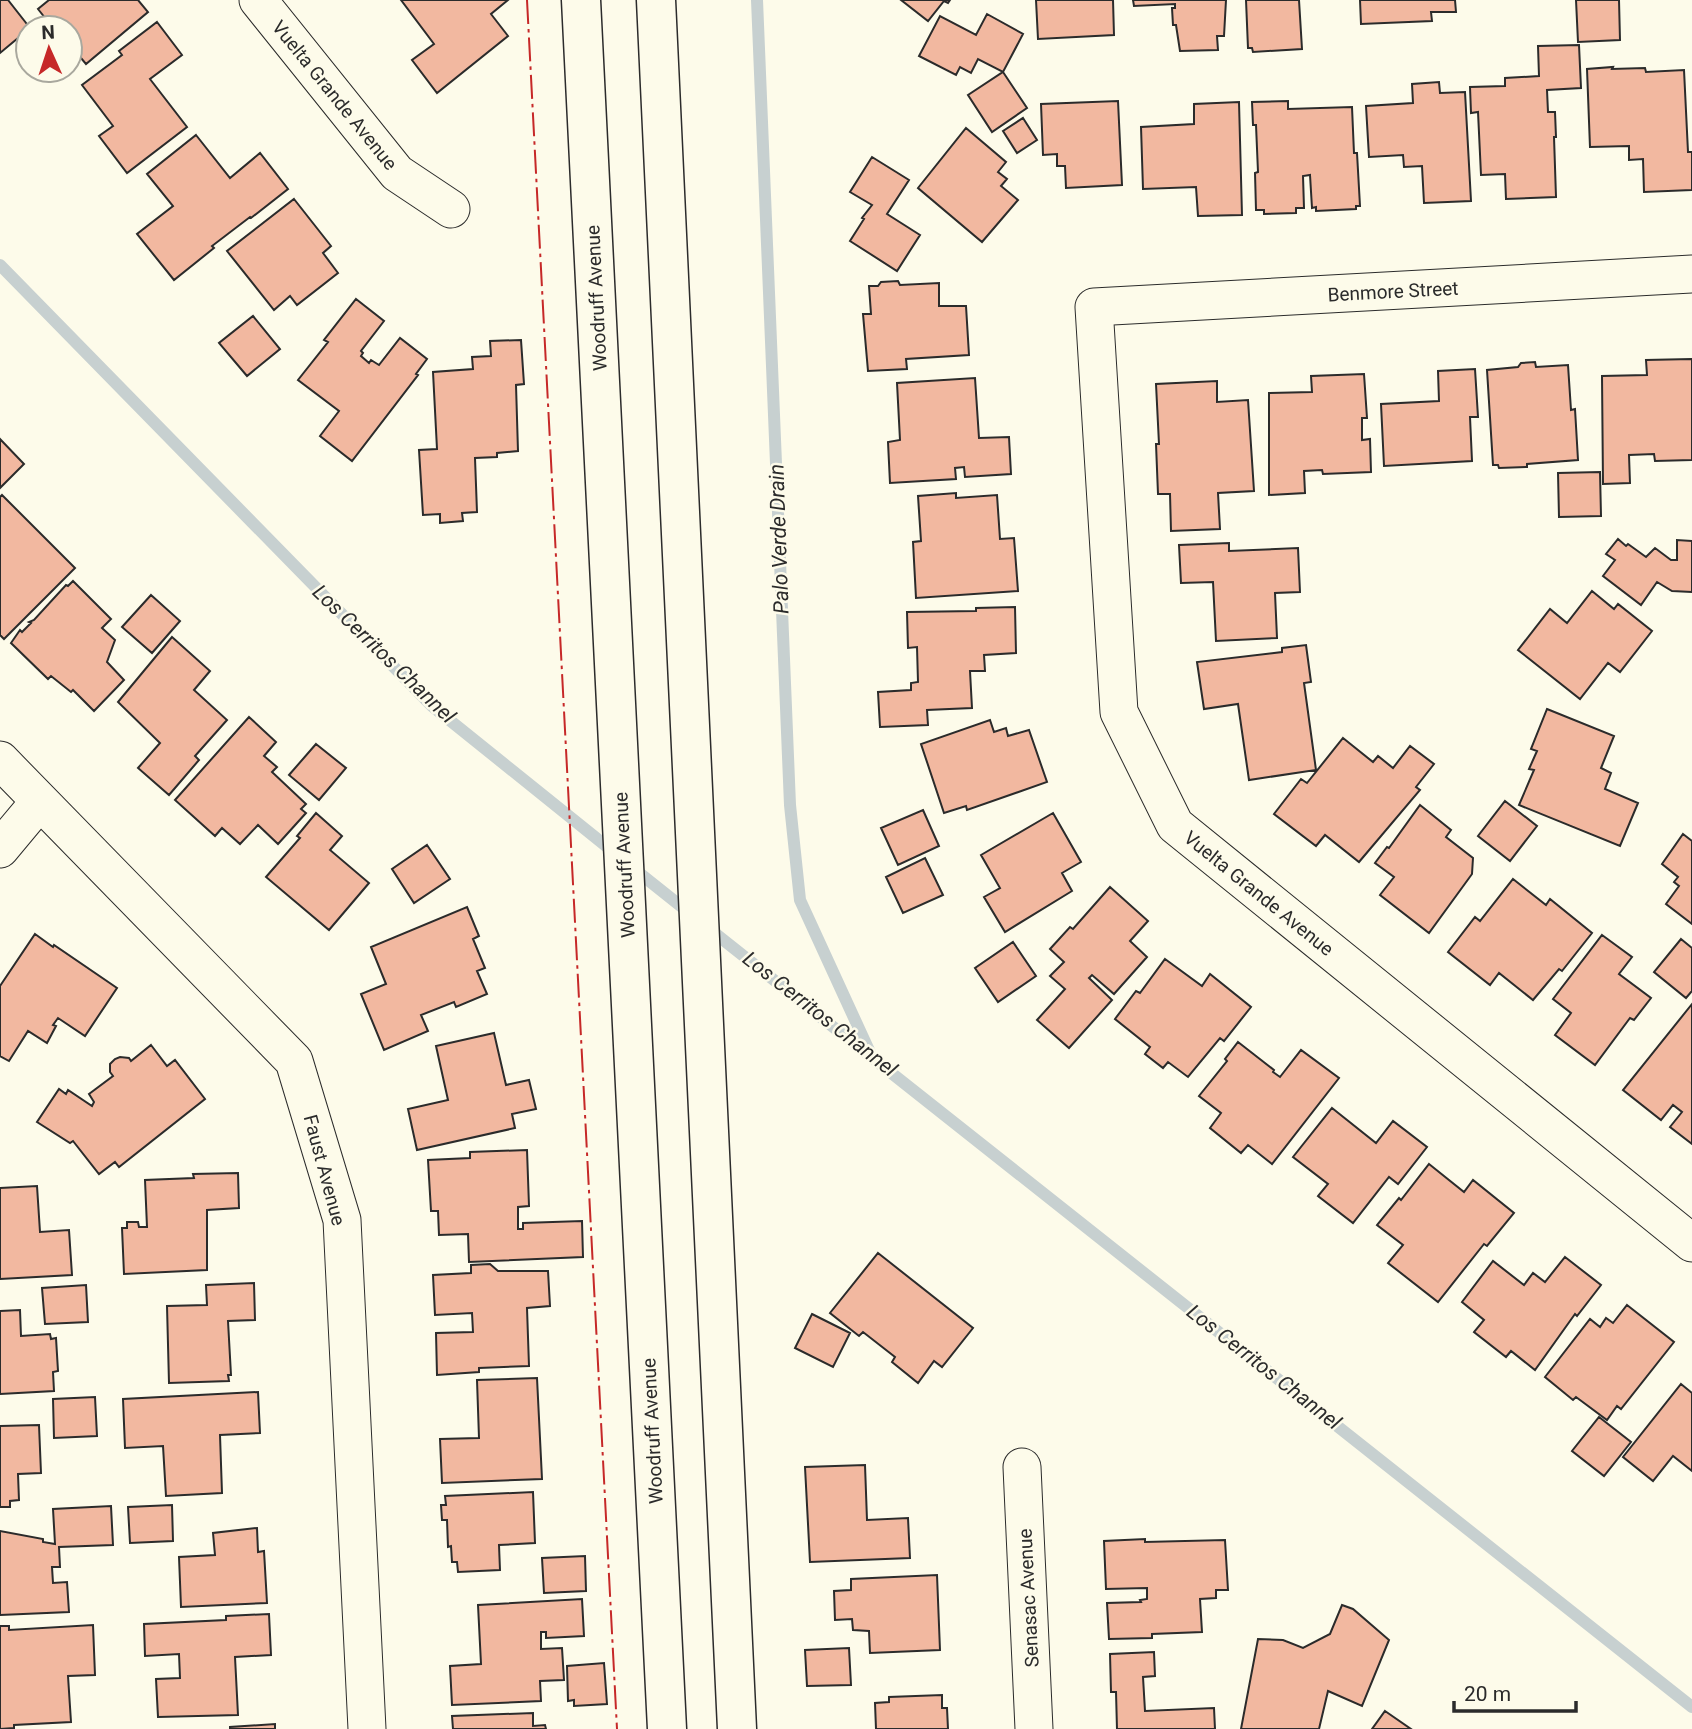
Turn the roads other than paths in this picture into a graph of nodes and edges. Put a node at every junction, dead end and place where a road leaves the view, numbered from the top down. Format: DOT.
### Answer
graph roads {
  1 [pos="258,0"];
  2 [pos="581,0"];
  3 [pos="656,0"];
  4 [pos="451,209"];
  5 [pos="1692,274"];
  6 [pos="1094,307"];
  7 [pos="0,760"];
  8 [pos="40,801"];
  9 [pos="0,849"];
  10 [pos="1692,1243"];
  11 [pos="1022,1467"];
  12 [pos="367,1729"];
  13 [pos="667,1729"];
  14 [pos="737,1729"];
  15 [pos="1034,1729"];
  1 -- 4 [label="street, Vuelta Grande Avenue"];
  2 -- 13 [label="main road, Woodruff Avenue"];
  3 -- 14 [label="main road"];
  5 -- 6 [label="street, Benmore Street"];
  6 -- 10 [label="street, Vuelta Grande Avenue"];
  7 -- 8 [label="street, Faust Avenue"];
  8 -- 9 [label="street"];
  8 -- 12 [label="street, Faust Avenue"];
  11 -- 15 [label="street, Senasac Avenue"];
}
